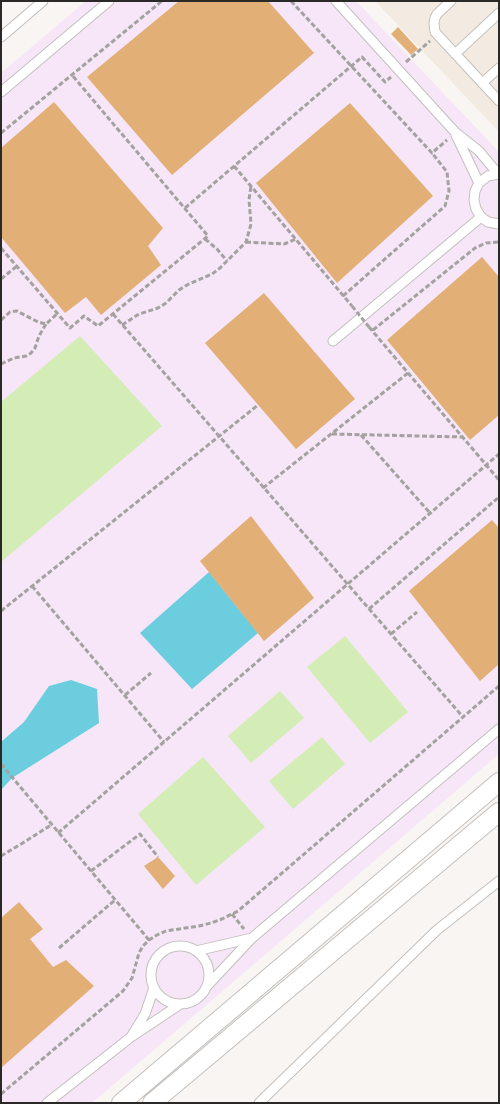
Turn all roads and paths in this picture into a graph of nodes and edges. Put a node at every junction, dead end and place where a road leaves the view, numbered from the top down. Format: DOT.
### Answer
graph roads {
  1 [pos="43,1"];
  2 [pos="109,1"];
  3 [pos="162,1"];
  4 [pos="291,1"];
  5 [pos="336,1"];
  6 [pos="451,1"];
  7 [pos="499,13"];
  8 [pos="1,37"];
  9 [pos="455,54"];
  10 [pos="352,67"];
  11 [pos="499,68"];
  12 [pos="72,75"];
  13 [pos="482,83"];
  14 [pos="1,92"];
  15 [pos="499,101"];
  16 [pos="455,132"];
  17 [pos="1,133"];
  18 [pos="432,153"];
  19 [pos="234,166"];
  20 [pos="498,174"];
  21 [pos="479,183"];
  22 [pos="250,186"];
  23 [pos="185,208"];
  24 [pos="481,216"];
  25 [pos="499,224"];
  26 [pos="204,239"];
  27 [pos="296,239"];
  28 [pos="246,242"];
  29 [pos="499,242"];
  30 [pos="1,248"];
  31 [pos="227,261"];
  32 [pos="17,266"];
  33 [pos="1,279"];
  34 [pos="343,296"];
  35 [pos="58,314"];
  36 [pos="112,314"];
  37 [pos="1,320"];
  38 [pos="46,324"];
  39 [pos="122,325"];
  40 [pos="373,330"];
  41 [pos="333,341"];
  42 [pos="1,364"];
  43 [pos="408,373"];
  44 [pos="258,405"];
  45 [pos="331,434"];
  46 [pos="361,435"];
  47 [pos="218,436"];
  48 [pos="463,437"];
  49 [pos="499,454"];
  50 [pos="486,465"];
  51 [pos="499,480"];
  52 [pos="263,488"];
  53 [pos="499,497"];
  54 [pos="430,513"];
  55 [pos="347,584"];
  56 [pos="32,586"];
  57 [pos="369,609"];
  58 [pos="1,611"];
  59 [pos="417,612"];
  60 [pos="391,634"];
  61 [pos="151,673"];
  62 [pos="499,686"];
  63 [pos="125,696"];
  64 [pos="463,717"];
  65 [pos="499,729"];
  66 [pos="164,742"];
  67 [pos="1,764"];
  68 [pos="499,782"];
  69 [pos="499,812"];
  70 [pos="52,825"];
  71 [pos="58,833"];
  72 [pos="1,856"];
  73 [pos="158,857"];
  74 [pos="91,871"];
  75 [pos="499,881"];
  76 [pos="115,900"];
  77 [pos="252,938"];
  78 [pos="149,940"];
  79 [pos="59,948"];
  80 [pos="196,951"];
  81 [pos="208,985"];
  82 [pos="154,988"];
  83 [pos="179,1004"];
  84 [pos="131,1037"];
  85 [pos="1,1094"];
  86 [pos="47,1103"];
  87 [pos="121,1103"];
  88 [pos="152,1103"];
  89 [pos="259,1103"];
  1 -- 8 [label="lane"];
  2 -- 14 [label="lane"];
  3 -- 12 [label="path"];
  4 -- 10 [label="path"];
  5 -- 16 [label="lane"];
  6 -- 9 [label="lane"];
  7 -- 9 [label="lane"];
  9 -- 13 [label="lane"];
  10 -- 18 [label="path"];
  10 -- 19 [label="path"];
  11 -- 13 [label="lane"];
  12 -- 17 [label="path"];
  12 -- 23 [label="path"];
  13 -- 15 [label="lane"];
  16 -- 18 [label="path"];
  16 -- 20 [label="lane"];
  16 -- 21 [label="lane"];
  18 -- 34 [label="path"];
  19 -- 22 [label="path"];
  19 -- 23 [label="path"];
  20 -- 21 [label="lane"];
  21 -- 24 [label="lane"];
  22 -- 27 [label="path"];
  22 -- 28 [label="path"];
  23 -- 26 [label="path"];
  24 -- 25 [label="lane"];
  24 -- 41 [label="lane"];
  26 -- 31 [label="path"];
  26 -- 36 [label="path"];
  27 -- 28 [label="path"];
  27 -- 34 [label="path"];
  28 -- 31 [label="path"];
  29 -- 40 [label="path"];
  30 -- 32 [label="path"];
  31 -- 39 [label="path"];
  32 -- 33 [label="path"];
  32 -- 35 [label="path"];
  34 -- 40 [label="path, bridge"];
  35 -- 36 [label="path"];
  35 -- 38 [label="path"];
  36 -- 39 [label="path"];
  37 -- 38 [label="path"];
  38 -- 42 [label="path"];
  39 -- 47 [label="path"];
  40 -- 43 [label="path"];
  43 -- 45 [label="path"];
  43 -- 48 [label="path"];
  44 -- 47 [label="path"];
  45 -- 46 [label="path"];
  45 -- 52 [label="path"];
  46 -- 48 [label="path"];
  46 -- 54 [label="path"];
  47 -- 52 [label="path"];
  47 -- 56 [label="path"];
  48 -- 50 [label="path"];
  49 -- 50 [label="path"];
  50 -- 51 [label="path"];
  50 -- 54 [label="path"];
  52 -- 55 [label="path"];
  53 -- 57 [label="path"];
  54 -- 55 [label="path"];
  55 -- 57 [label="path"];
  55 -- 66 [label="path"];
  56 -- 58 [label="path"];
  56 -- 63 [label="path"];
  57 -- 60 [label="path"];
  59 -- 60 [label="path"];
  60 -- 64 [label="path"];
  61 -- 63 [label="path"];
  62 -- 64 [label="path"];
  63 -- 66 [label="path"];
  64 -- 78 [label="path"];
  65 -- 77 [label="lane"];
  66 -- 71 [label="path"];
  67 -- 70 [label="path"];
  68 -- 87 [label="street"];
  69 -- 88 [label="street"];
  70 -- 71 [label="path"];
  70 -- 72 [label="path"];
  71 -- 74 [label="path"];
  73 -- 74 [label="path"];
  74 -- 76 [label="path"];
  75 -- 89 [label="lane"];
  76 -- 78 [label="path"];
  76 -- 79 [label="path"];
  77 -- 80 [label="lane"];
  77 -- 81 [label="lane"];
  78 -- 85 [label="path"];
  80 -- 81 [label="lane"];
  80 -- 82 [label="lane"];
  81 -- 83 [label="lane"];
  82 -- 83 [label="lane"];
  82 -- 84 [label="lane"];
  83 -- 84 [label="lane"];
  84 -- 86 [label="lane"];
}
